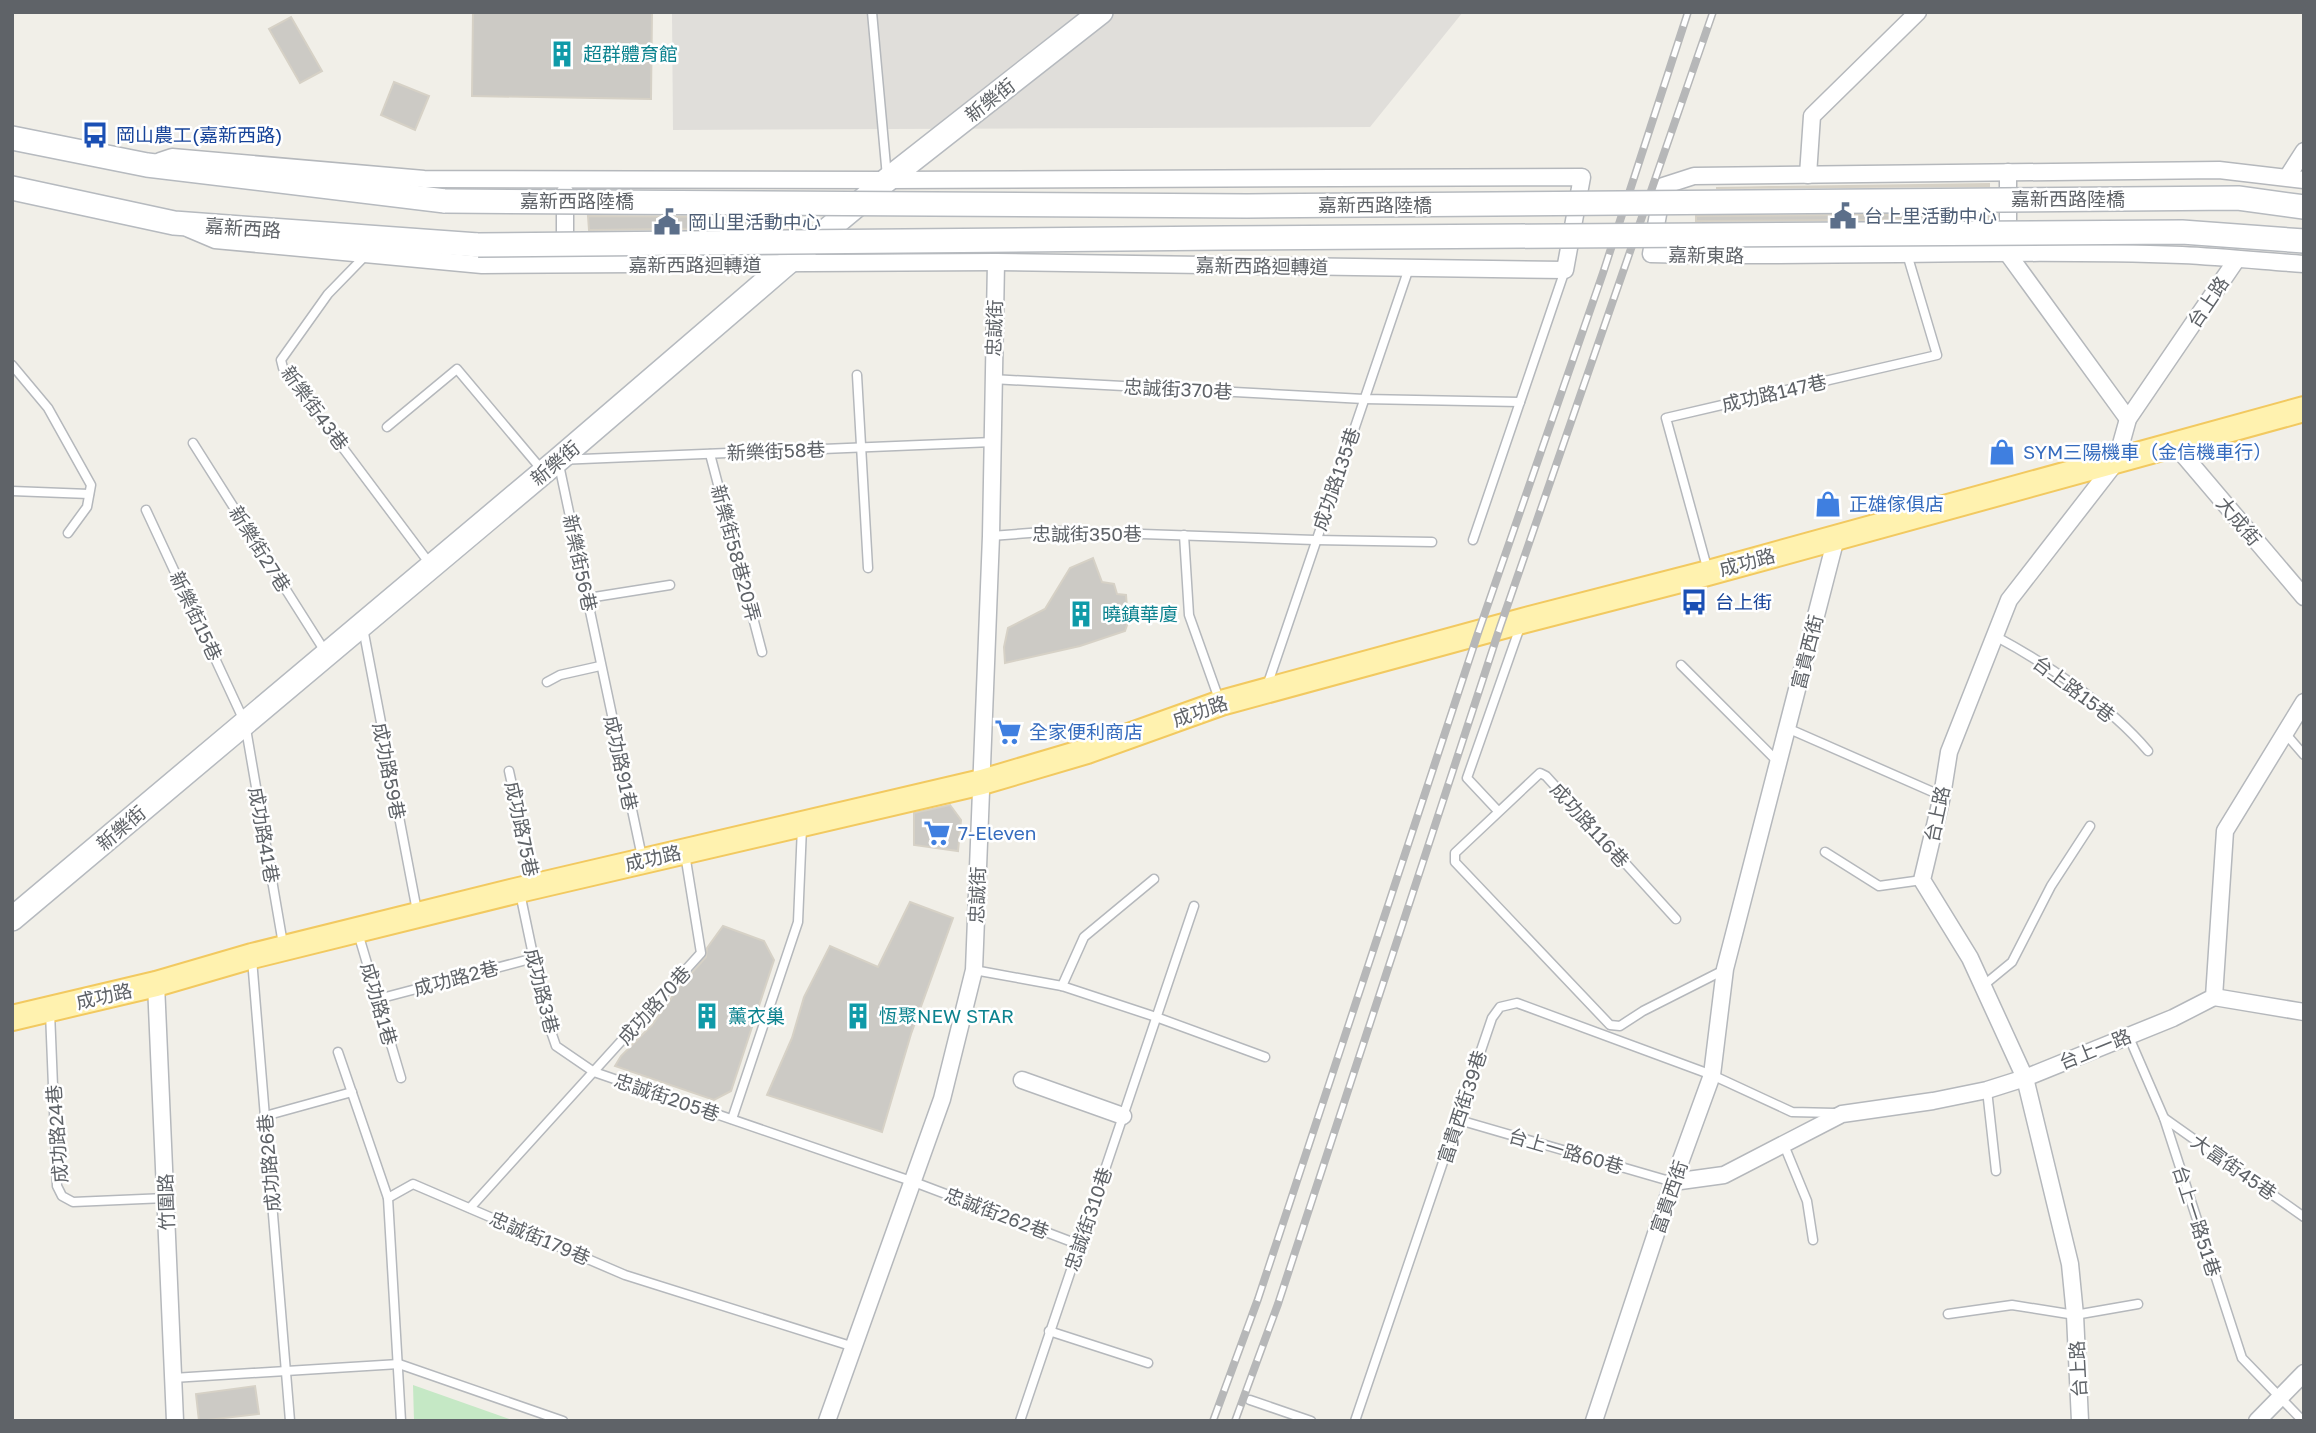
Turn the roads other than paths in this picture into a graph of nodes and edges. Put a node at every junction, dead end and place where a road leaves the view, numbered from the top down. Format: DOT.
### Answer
graph roads {
  1 [pos="872,12"];
  2 [pos="1101,12"];
  3 [pos="1918,12"];
  4 [pos="12,138"];
  5 [pos="2304,151"];
  6 [pos="147,165"];
  7 [pos="2008,172"];
  8 [pos="1808,175"];
  9 [pos="2296,178"];
  10 [pos="565,179"];
  11 [pos="887,180"];
  12 [pos="12,188"];
  13 [pos="2304,207"];
  14 [pos="174,223"];
  15 [pos="2304,242"];
  16 [pos="478,245"];
  17 [pos="367,254"];
  18 [pos="1907,254"];
  19 [pos="2008,254"];
  20 [pos="2237,259"];
  21 [pos="996,262"];
  22 [pos="565,264"];
  23 [pos="2304,264"];
  24 [pos="785,265"];
  25 [pos="1409,268"];
  26 [pos="1565,270"];
  27 [pos="14,368"];
  28 [pos="857,375"];
  29 [pos="992,379"];
  30 [pos="1364,399"];
  31 [pos="1520,402"];
  32 [pos="2304,409"];
  33 [pos="2128,419"];
  34 [pos="387,427"];
  35 [pos="993,442"];
  36 [pos="193,443"];
  37 [pos="2175,445"];
  38 [pos="861,448"];
  39 [pos="710,454"];
  40 [pos="2116,462"];
  41 [pos="551,466"];
  42 [pos="12,491"];
  43 [pos="89,494"];
  44 [pos="146,510"];
  45 [pos="68,533"];
  46 [pos="1184,535"];
  47 [pos="991,536"];
  48 [pos="1836,538"];
  49 [pos="1315,540"];
  50 [pos="1473,540"];
  51 [pos="1432,542"];
  52 [pos="432,566"];
  53 [pos="868,568"];
  54 [pos="1708,573"];
  55 [pos="670,585"];
  56 [pos="2304,597"];
  57 [pos="588,598"];
  58 [pos="1522,621"];
  59 [pos="362,625"];
  60 [pos="1995,636"];
  61 [pos="762,652"];
  62 [pos="327,654"];
  63 [pos="1681,665"];
  64 [pos="600,666"];
  65 [pos="547,682"];
  66 [pos="1265,691"];
  67 [pos="2304,702"];
  68 [pos="1221,703"];
  69 [pos="245,723"];
  70 [pos="1787,728"];
  71 [pos="2285,733"];
  72 [pos="2148,751"];
  73 [pos="2304,755"];
  74 [pos="1779,762"];
  75 [pos="509,771"];
  76 [pos="982,782"];
  77 [pos="1942,796"];
  78 [pos="1499,811"];
  79 [pos="802,824"];
  80 [pos="2090,826"];
  81 [pos="685,851"];
  82 [pos="1825,852"];
  83 [pos="642,860"];
  84 [pos="1154,879"];
  85 [pos="1922,880"];
  86 [pos="527,888"];
  87 [pos="1194,906"];
  88 [pos="418,916"];
  89 [pos="12,919"];
  90 [pos="1676,919"];
  91 [pos="358,930"];
  92 [pos="283,948"];
  93 [pos="252,956"];
  94 [pos="534,958"];
  95 [pos="1725,969"];
  96 [pos="974,970"];
  97 [pos="156,984"];
  98 [pos="1984,985"];
  99 [pos="1062,986"];
  100 [pos="2214,997"];
  101 [pos="378,999"];
  102 [pos="50,1008"];
  103 [pos="2304,1012"];
  104 [pos="1156,1017"];
  105 [pos="12,1018"];
  106 [pos="2128,1035"];
  107 [pos="338,1052"];
  108 [pos="1265,1056"];
  109 [pos="594,1072"];
  110 [pos="1712,1075"];
  111 [pos="401,1077"];
  112 [pos="2025,1078"];
  113 [pos="1022,1080"];
  114 [pos="1987,1090"];
  115 [pos="352,1092"];
  116 [pos="1842,1114"];
  117 [pos="265,1116"];
  118 [pos="1123,1116"];
  119 [pos="2164,1118"];
  120 [pos="732,1119"];
  121 [pos="1459,1120"];
  122 [pos="1784,1145"];
  123 [pos="1996,1171"];
  124 [pos="914,1182"];
  125 [pos="1673,1182"];
  126 [pos="166,1198"];
  127 [pos="388,1198"];
  128 [pos="470,1208"];
  129 [pos="2304,1217"];
  130 [pos="1813,1240"];
  131 [pos="1080,1245"];
  132 [pos="2138,1304"];
  133 [pos="1948,1314"];
  134 [pos="2075,1315"];
  135 [pos="1049,1331"];
  136 [pos="854,1347"];
  137 [pos="1148,1363"];
  138 [pos="399,1364"];
  139 [pos="286,1371"];
  140 [pos="2304,1373"];
  141 [pos="173,1378"];
  142 [pos="2280,1398"];
  143 [pos="1250,1400"];
  144 [pos="175,1421"];
  145 [pos="290,1421"];
  146 [pos="401,1421"];
  147 [pos="562,1421"];
  148 [pos="827,1421"];
  149 [pos="1020,1421"];
  150 [pos="1311,1421"];
  151 [pos="1355,1421"];
  152 [pos="1594,1421"];
  153 [pos="2080,1421"];
  154 [pos="2258,1421"];
  155 [pos="2303,1421"];
  1 -- 11 [label="lane"];
  2 -- 11 [label="street, 新樂街"];
  3 -- 8 [label="street"];
  4 -- 6 [label="street"];
  5 -- 9 [label="street"];
  6 -- 10 [label="street"];
  6 -- 13 [label="street, 嘉新西路陸橋, bridge"];
  7 -- 8 [label="street, 嘉新東路"];
  7 -- 9 [label="street, 嘉新東路"];
  7 -- 19 [label="street"];
  8 -- 18 [label="street, 嘉新東路"];
  10 -- 11 [label="street"];
  10 -- 22 [label="street"];
  11 -- 24 [label="street, 新樂街"];
  11 -- 26 [label="street"];
  12 -- 14 [label="street, 嘉新西路"];
  14 -- 16 [label="street, 嘉新西路"];
  14 -- 17 [label="street, 嘉新西路迴轉道"];
  15 -- 16 [label="street, 嘉新西路陸橋, bridge"];
  17 -- 22 [label="street, 嘉新西路迴轉道"];
  17 -- 52 [label="lane, 新樂街43巷"];
  18 -- 19 [label="street, 嘉新東路"];
  18 -- 54 [label="lane, 成功路147巷"];
  19 -- 20 [label="street, 嘉新東路"];
  19 -- 33 [label="street"];
  20 -- 23 [label="street, 嘉新東路"];
  20 -- 33 [label="street, 台上路"];
  21 -- 24 [label="street, 嘉新西路迴轉道"];
  21 -- 25 [label="street, 嘉新西路迴轉道"];
  21 -- 29 [label="street, 忠誠街"];
  22 -- 24 [label="street, 嘉新西路迴轉道"];
  24 -- 41 [label="street, 新樂街"];
  25 -- 26 [label="street, 嘉新西路迴轉道"];
  25 -- 30 [label="lane, 成功路135巷"];
  26 -- 31 [label="lane"];
  27 -- 43 [label="lane"];
  28 -- 38 [label="lane"];
  29 -- 30 [label="lane, 忠誠街370巷"];
  29 -- 35 [label="street, 忠誠街"];
  30 -- 31 [label="lane, 忠誠街370巷"];
  30 -- 49 [label="lane, 成功路135巷"];
  31 -- 50 [label="lane"];
  32 -- 37 [label="main road, 成功路"];
  33 -- 40 [label="street, 台上路"];
  34 -- 41 [label="lane"];
  35 -- 38 [label="lane, 新樂街58巷"];
  35 -- 47 [label="street, 忠誠街"];
  36 -- 62 [label="lane, 新樂街27巷"];
  37 -- 40 [label="main road, 成功路"];
  37 -- 56 [label="street, 大成街"];
  38 -- 39 [label="lane, 新樂街58巷"];
  38 -- 53 [label="lane"];
  39 -- 41 [label="lane, 新樂街58巷"];
  39 -- 61 [label="lane, 新樂街58巷20弄"];
  40 -- 48 [label="main road, 成功路"];
  40 -- 60 [label="street, 台上路"];
  41 -- 52 [label="street, 新樂街"];
  41 -- 57 [label="lane, 新樂街56巷"];
  42 -- 43 [label="lane"];
  43 -- 45 [label="lane"];
  44 -- 69 [label="lane, 新樂街15巷"];
  46 -- 47 [label="lane, 忠誠街350巷"];
  46 -- 49 [label="lane, 忠誠街350巷"];
  46 -- 68 [label="lane"];
  47 -- 76 [label="street, 忠誠街"];
  48 -- 54 [label="main road, 成功路"];
  48 -- 70 [label="street, 富貴西街"];
  49 -- 51 [label="lane, 忠誠街350巷"];
  49 -- 66 [label="lane, 成功路135巷"];
  52 -- 59 [label="street, 新樂街"];
  54 -- 58 [label="main road, 成功路"];
  55 -- 57 [label="lane"];
  57 -- 64 [label="lane, 新樂街56巷"];
  58 -- 66 [label="main road, 成功路"];
  58 -- 78 [label="lane"];
  59 -- 62 [label="street, 新樂街"];
  59 -- 88 [label="lane, 成功路59巷"];
  60 -- 72 [label="lane, 台上路15巷"];
  60 -- 77 [label="street, 台上路"];
  62 -- 69 [label="street, 新樂街"];
  63 -- 74 [label="lane"];
  64 -- 65 [label="lane"];
  64 -- 83 [label="lane, 成功路91巷"];
  66 -- 68 [label="main road, 成功路"];
  67 -- 71 [label="street"];
  68 -- 76 [label="main road, 成功路"];
  69 -- 89 [label="street, 新樂街"];
  69 -- 92 [label="lane, 成功路41巷"];
  70 -- 74 [label="street, 富貴西街"];
  70 -- 77 [label="lane"];
  71 -- 73 [label="lane"];
  71 -- 100 [label="street"];
  74 -- 95 [label="street, 富貴西街"];
  75 -- 86 [label="lane, 成功路75巷"];
  76 -- 79 [label="main road, 成功路"];
  76 -- 96 [label="street, 忠誠街"];
  77 -- 85 [label="street, 台上路"];
  78 -- 90 [label="lane, 成功路116巷"];
  78 -- 95 [label="lane"];
  79 -- 81 [label="main road, 成功路"];
  79 -- 120 [label="lane"];
  80 -- 98 [label="lane"];
  81 -- 83 [label="main road, 成功路"];
  81 -- 109 [label="lane, 成功路70巷"];
  82 -- 85 [label="lane"];
  83 -- 86 [label="main road, 成功路"];
  84 -- 99 [label="lane"];
  85 -- 98 [label="street, 台上路"];
  86 -- 88 [label="main road, 成功路"];
  86 -- 94 [label="lane, 成功路3巷"];
  87 -- 104 [label="lane, 忠誠街310巷"];
  88 -- 91 [label="main road, 成功路"];
  91 -- 92 [label="main road, 成功路"];
  91 -- 101 [label="lane, 成功路1巷"];
  92 -- 93 [label="main road, 成功路"];
  93 -- 97 [label="main road, 成功路"];
  93 -- 117 [label="lane, 成功路26巷"];
  94 -- 101 [label="lane, 成功路2巷"];
  94 -- 109 [label="lane, 成功路3巷"];
  95 -- 110 [label="street, 富貴西街"];
  96 -- 99 [label="lane"];
  96 -- 124 [label="street, 忠誠街"];
  97 -- 102 [label="main road, 成功路"];
  97 -- 126 [label="street, 竹圍路"];
  98 -- 112 [label="street, 台上路"];
  99 -- 104 [label="lane"];
  100 -- 103 [label="street"];
  100 -- 106 [label="street, 台上一路"];
  101 -- 111 [label="lane, 成功路1巷"];
  102 -- 105 [label="main road, 成功路"];
  102 -- 126 [label="lane, 成功路24巷"];
  104 -- 108 [label="lane"];
  104 -- 118 [label="lane, 忠誠街310巷"];
  106 -- 112 [label="street, 台上一路"];
  106 -- 119 [label="lane, 台上一路51巷"];
  107 -- 115 [label="lane"];
  109 -- 120 [label="lane, 忠誠街205巷"];
  109 -- 128 [label="lane, 忠誠街205巷"];
  110 -- 116 [label="lane, 富貴西街39巷"];
  110 -- 121 [label="lane, 富貴西街39巷"];
  110 -- 125 [label="street, 富貴西街"];
  112 -- 114 [label="street, 台上一路"];
  112 -- 134 [label="street, 台上路"];
  113 -- 118 [label="street"];
  114 -- 116 [label="street, 台上一路"];
  114 -- 123 [label="lane"];
  115 -- 117 [label="lane"];
  115 -- 127 [label="lane"];
  116 -- 122 [label="street, 台上一路"];
  117 -- 139 [label="lane, 成功路26巷"];
  118 -- 131 [label="lane, 忠誠街310巷"];
  119 -- 129 [label="lane, 大富街45巷"];
  119 -- 142 [label="lane, 台上一路51巷"];
  120 -- 124 [label="lane, 忠誠街205巷"];
  121 -- 125 [label="lane, 台上一路60巷"];
  121 -- 151 [label="lane, 富貴西街39巷"];
  122 -- 125 [label="street, 台上一路"];
  122 -- 130 [label="lane"];
  124 -- 131 [label="lane, 忠誠街262巷"];
  124 -- 136 [label="street, 忠誠街"];
  125 -- 152 [label="street, 富貴西街"];
  126 -- 141 [label="street, 竹圍路"];
  127 -- 128 [label="lane, 忠誠街179巷"];
  127 -- 138 [label="lane"];
  128 -- 136 [label="lane, 忠誠街179巷"];
  131 -- 135 [label="lane, 忠誠街310巷"];
  132 -- 134 [label="lane"];
  133 -- 134 [label="lane"];
  134 -- 153 [label="street, 台上路"];
  135 -- 137 [label="lane"];
  135 -- 149 [label="lane, 忠誠街310巷"];
  136 -- 148 [label="street, 忠誠街"];
  138 -- 139 [label="lane"];
  138 -- 146 [label="lane"];
  138 -- 147 [label="lane"];
  139 -- 141 [label="lane"];
  139 -- 145 [label="lane, 成功路26巷"];
  140 -- 142 [label="street"];
  141 -- 144 [label="street, 竹圍路"];
  142 -- 154 [label="street"];
  142 -- 155 [label="lane, 台上一路51巷"];
  143 -- 150 [label="lane"];
}
